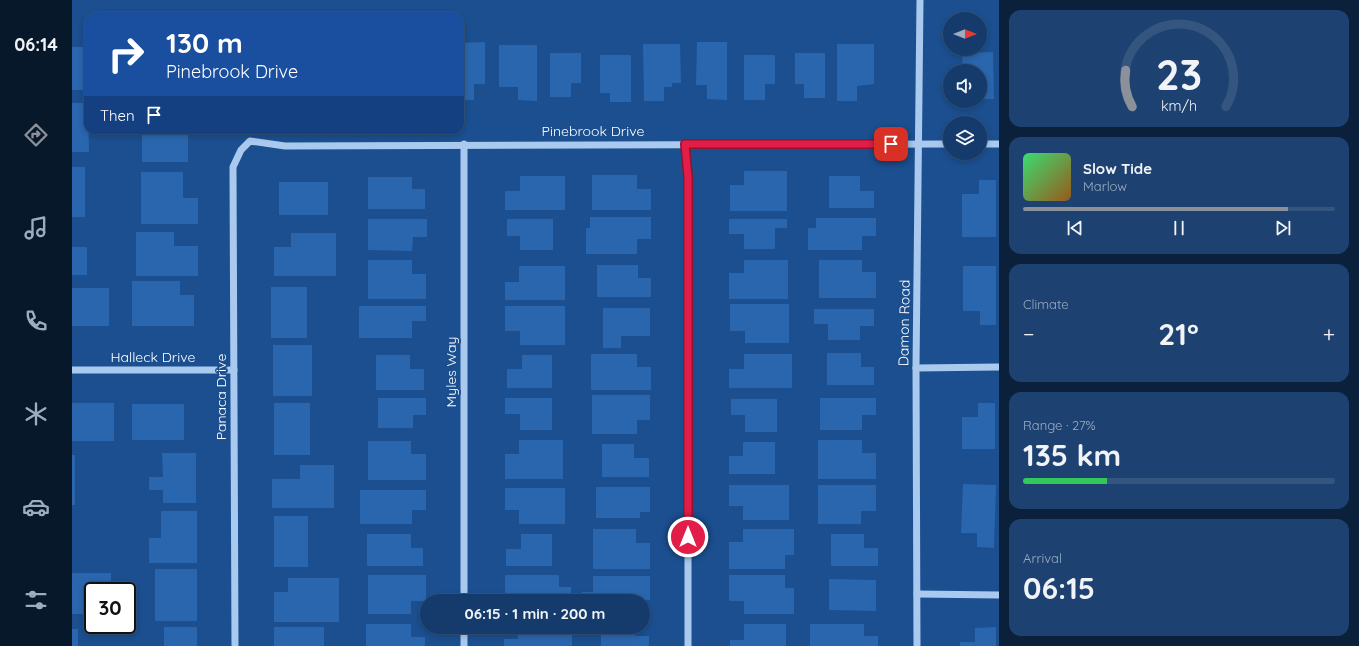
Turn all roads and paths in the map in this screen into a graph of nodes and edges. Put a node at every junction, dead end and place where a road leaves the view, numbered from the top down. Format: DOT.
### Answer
graph roads {
  1 [pos="920,0"];
  2 [pos="464,144"];
  3 [pos="685,144"];
  4 [pos="918,144"];
  5 [pos="943,144"];
  6 [pos="987,144"];
  7 [pos="999,144"];
  8 [pos="241,150"];
  9 [pos="916,368"];
  10 [pos="999,368"];
  11 [pos="72,370"];
  12 [pos="234,370"];
  13 [pos="464,594"];
  14 [pos="917,594"];
  15 [pos="999,595"];
  16 [pos="464,634"];
  17 [pos="235,646"];
  18 [pos="464,646"];
  19 [pos="688,646"];
  20 [pos="917,646"];
  1 -- 4 [label="street, Damon Road"];
  2 -- 3 [label="street, Pinebrook Drive"];
  2 -- 8 [label="street, Pinebrook Drive"];
  2 -- 13 [label="street, Myles Way"];
  3 -- 4 [label="street, Pinebrook Drive"];
  3 -- 19 [label="street"];
  4 -- 5 [label="street, Pinebrook Drive"];
  4 -- 9 [label="street, Damon Road"];
  6 -- 7 [label="street"];
  8 -- 12 [label="street, Panaca Drive"];
  9 -- 10 [label="street"];
  9 -- 14 [label="street, Damon Road"];
  11 -- 12 [label="street, Halleck Drive"];
  12 -- 17 [label="street, Panaca Drive"];
  14 -- 15 [label="street"];
  14 -- 20 [label="street, Damon Road"];
  16 -- 18 [label="street"];
}
